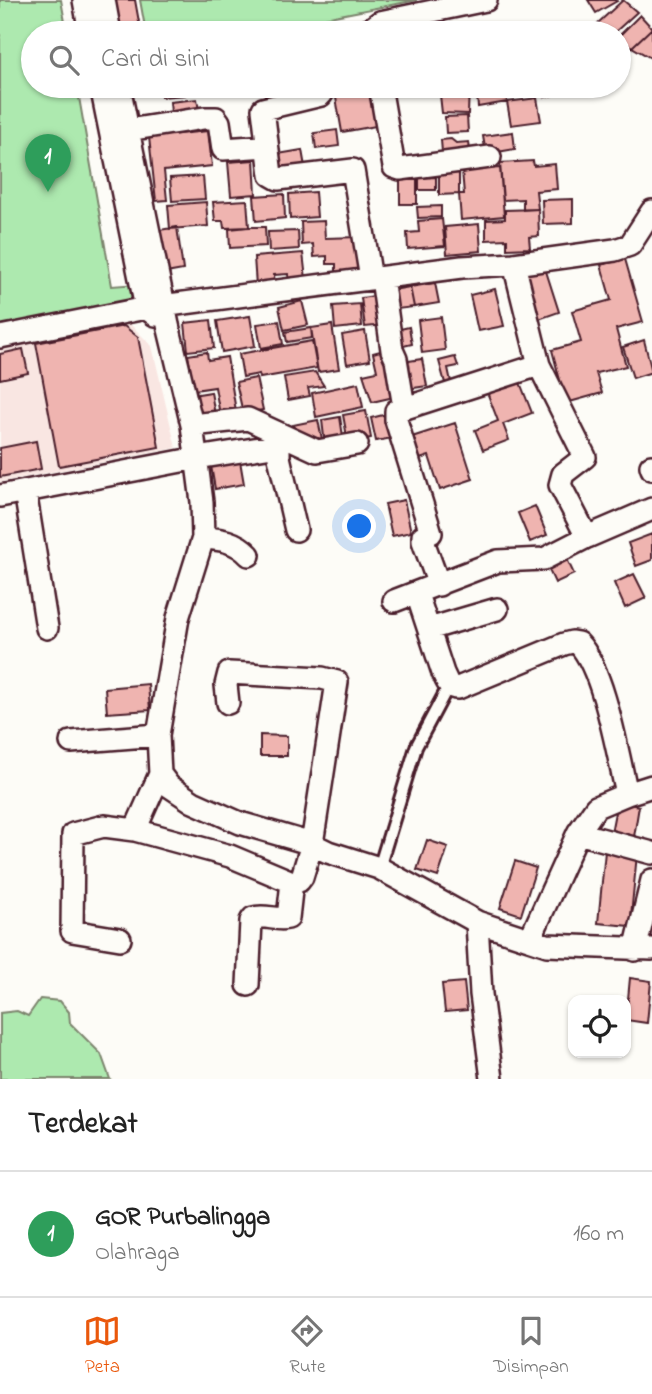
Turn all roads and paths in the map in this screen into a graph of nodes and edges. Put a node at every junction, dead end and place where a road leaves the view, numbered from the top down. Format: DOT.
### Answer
graph roads {
  1 [pos="83,0"];
  2 [pos="104,0"];
  3 [pos="486,0"];
  4 [pos="87,21"];
  5 [pos="108,21"];
  6 [pos="385,21"];
  7 [pos="104,98"];
  8 [pos="121,98"];
  9 [pos="309,98"];
  10 [pos="382,98"];
  11 [pos="128,130"];
  12 [pos="267,146"];
  13 [pos="490,158"];
  14 [pos="652,211"];
  15 [pos="514,264"];
  16 [pos="377,278"];
  17 [pos="159,313"];
  18 [pos="0,337"];
  19 [pos="539,365"];
  20 [pos="404,407"];
  21 [pos="192,425"];
  22 [pos="279,439"];
  23 [pos="356,444"];
  24 [pos="197,457"];
  25 [pos="25,491"];
  26 [pos="0,496"];
  27 [pos="652,509"];
  28 [pos="296,530"];
  29 [pos="587,537"];
  30 [pos="203,538"];
  31 [pos="249,555"];
  32 [pos="439,585"];
  33 [pos="417,594"];
  34 [pos="394,601"];
  35 [pos="497,609"];
  36 [pos="47,628"];
  37 [pos="429,629"];
  38 [pos="449,685"];
  39 [pos="228,704"];
  40 [pos="158,735"];
  41 [pos="71,742"];
  42 [pos="160,774"];
  43 [pos="652,786"];
  44 [pos="627,794"];
  45 [pos="138,823"];
  46 [pos="578,833"];
  47 [pos="235,839"];
  48 [pos="312,846"];
  49 [pos="652,853"];
  50 [pos="379,868"];
  51 [pos="297,880"];
  52 [pos="652,880"];
  53 [pos="477,922"];
  54 [pos="120,939"];
  55 [pos="530,939"];
  56 [pos="643,950"];
  57 [pos="248,985"];
  58 [pos="492,1079"];
  1 -- 4 [label="street"];
  2 -- 5 [label="street"];
  3 -- 6 [label="street"];
  7 -- 17 [label="street"];
  8 -- 11 [label="street"];
  9 -- 12 [label="street"];
  10 -- 13 [label="street"];
  11 -- 12 [label="street"];
  11 -- 17 [label="street"];
  12 -- 16 [label="street"];
  14 -- 15 [label="street"];
  15 -- 16 [label="street"];
  15 -- 19 [label="street"];
  16 -- 17 [label="street"];
  16 -- 20 [label="street"];
  17 -- 18 [label="street"];
  17 -- 21 [label="street"];
  19 -- 20 [label="street"];
  19 -- 29 [label="street"];
  20 -- 32 [label="street"];
  21 -- 22 [label="street"];
  21 -- 24 [label="street"];
  22 -- 23 [label="street"];
  22 -- 24 [label="street"];
  22 -- 28 [label="street"];
  24 -- 25 [label="street"];
  24 -- 30 [label="street"];
  25 -- 26 [label="street"];
  25 -- 36 [label="street"];
  27 -- 29 [label="street"];
  29 -- 32 [label="street"];
  30 -- 31 [label="street"];
  30 -- 40 [label="street"];
  32 -- 33 [label="street"];
  33 -- 34 [label="street"];
  33 -- 37 [label="street"];
  35 -- 37 [label="street"];
  37 -- 38 [label="street"];
  38 -- 44 [label="street"];
  38 -- 50 [label="lane"];
  39 -- 48 [label="street"];
  40 -- 41 [label="street"];
  40 -- 42 [label="street"];
  42 -- 45 [label="street"];
  42 -- 47 [label="street"];
  43 -- 44 [label="street"];
  44 -- 46 [label="street"];
  45 -- 47 [label="street"];
  45 -- 54 [label="street"];
  46 -- 49 [label="street"];
  46 -- 55 [label="street"];
  47 -- 48 [label="street"];
  47 -- 51 [label="street"];
  48 -- 50 [label="street"];
  48 -- 51 [label="street"];
  50 -- 53 [label="street"];
  51 -- 57 [label="street"];
  52 -- 56 [label="street"];
  53 -- 55 [label="street"];
  53 -- 58 [label="street"];
  55 -- 56 [label="street"];
}
